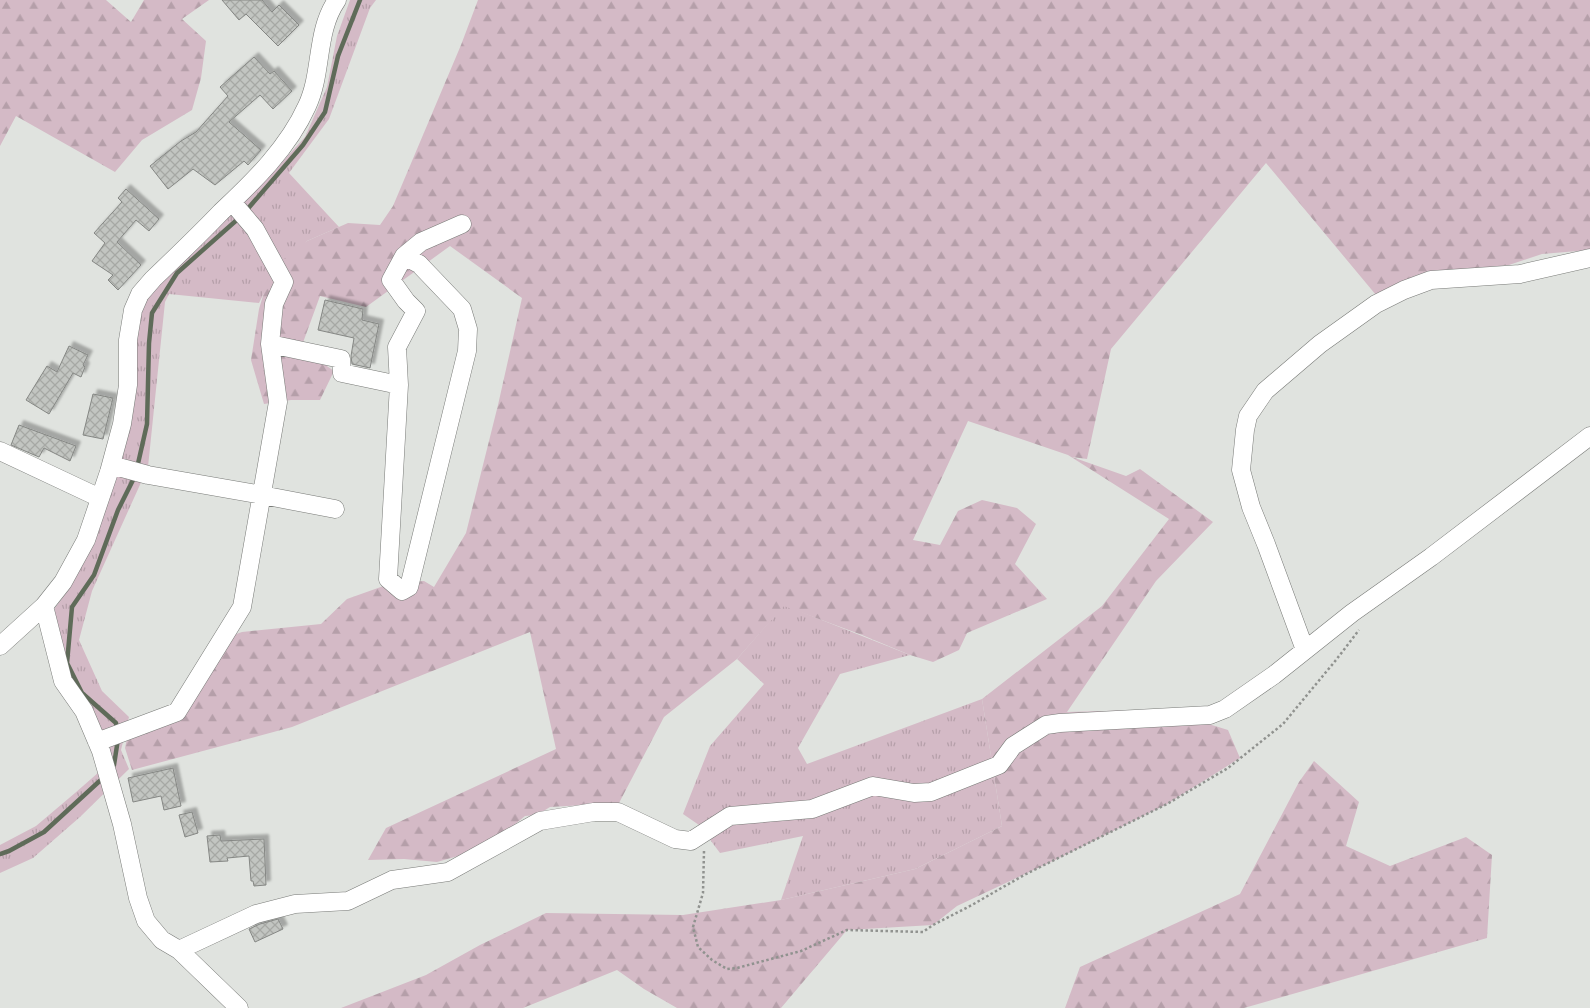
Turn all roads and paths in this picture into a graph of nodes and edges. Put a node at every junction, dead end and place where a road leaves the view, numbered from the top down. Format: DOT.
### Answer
graph roads {
  1 [pos="337,0"];
  2 [pos="232,202"];
  3 [pos="462,224"];
  4 [pos="404,256"];
  5 [pos="1590,258"];
  6 [pos="270,344"];
  7 [pos="399,385"];
  8 [pos="1590,436"];
  9 [pos="0,451"];
  10 [pos="111,465"];
  11 [pos="262,494"];
  12 [pos="100,498"];
  13 [pos="336,509"];
  14 [pos="44,606"];
  15 [pos="1362,625"];
  16 [pos="0,646"];
  17 [pos="1304,650"];
  18 [pos="98,742"];
  19 [pos="691,842"];
  20 [pos="179,950"];
  21 [pos="239,1008"];
  1 -- 2 [label="street"];
  2 -- 6 [label="street"];
  2 -- 10 [label="street"];
  3 -- 4 [label="street"];
  4 -- 7 [label="street"];
  4 -- 7 [label="street"];
  5 -- 17 [label="street"];
  6 -- 7 [label="street"];
  6 -- 11 [label="street"];
  8 -- 17 [label="street"];
  9 -- 12 [label="street"];
  10 -- 11 [label="street"];
  10 -- 12 [label="street"];
  11 -- 13 [label="street"];
  11 -- 18 [label="street"];
  12 -- 14 [label="street"];
  14 -- 16 [label="street"];
  14 -- 18 [label="street"];
  15 -- 19 [label="path"];
  17 -- 19 [label="street"];
  18 -- 20 [label="street"];
  19 -- 20 [label="street"];
  20 -- 21 [label="street"];
}
